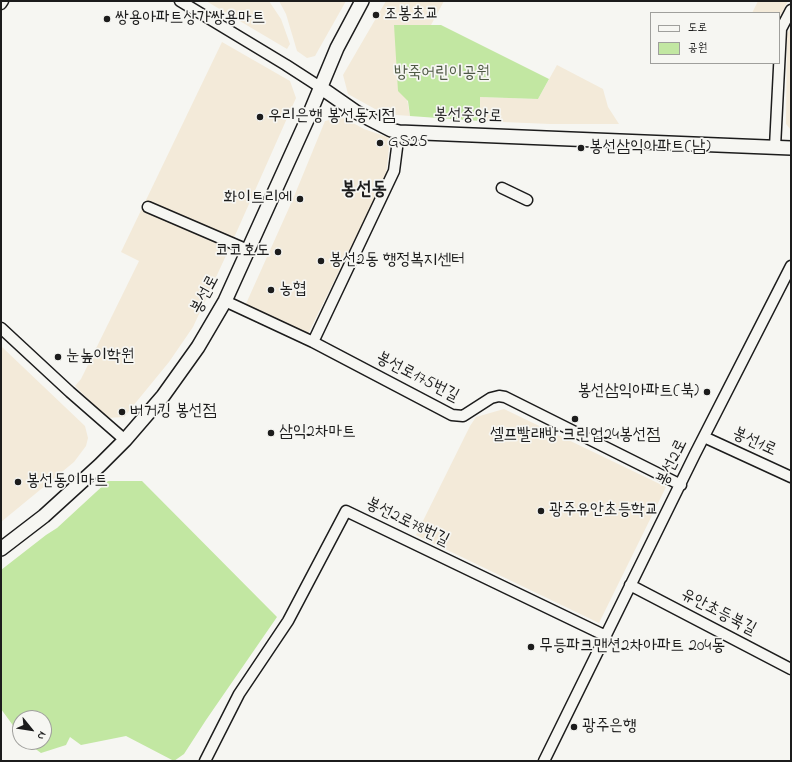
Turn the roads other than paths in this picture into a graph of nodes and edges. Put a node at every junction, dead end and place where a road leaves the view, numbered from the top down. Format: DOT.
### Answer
graph roads {
  1 [pos="3,1"];
  2 [pos="180,1"];
  3 [pos="362,1"];
  4 [pos="1,4"];
  5 [pos="791,10"];
  6 [pos="780,49"];
  7 [pos="779,64"];
  8 [pos="320,87"];
  9 [pos="399,132"];
  10 [pos="775,147"];
  11 [pos="791,148"];
  12 [pos="502,188"];
  13 [pos="527,200"];
  14 [pos="148,207"];
  15 [pos="248,250"];
  16 [pos="791,266"];
  17 [pos="225,300"];
  18 [pos="1,328"];
  19 [pos="313,342"];
  20 [pos="704,437"];
  21 [pos="126,440"];
  22 [pos="791,477"];
  23 [pos="681,485"];
  24 [pos="1,550"];
  25 [pos="630,585"];
  26 [pos="606,636"];
  27 [pos="791,669"];
  28 [pos="205,761"];
  29 [pos="544,761"];
  1 -- 4 [label="street"];
  2 -- 8 [label="street, 봉선중앙로"];
  3 -- 8 [label="main road, 봉선로"];
  5 -- 6 [label="street"];
  7 -- 10 [label="street"];
  8 -- 9 [label="main road, 봉선중앙로"];
  8 -- 15 [label="main road, 봉선로"];
  9 -- 10 [label="main road, 봉선중앙로"];
  9 -- 19 [label="street"];
  10 -- 11 [label="main road, 봉선중앙로"];
  12 -- 13 [label="street"];
  14 -- 15 [label="street"];
  15 -- 17 [label="main road, 봉선로"];
  16 -- 20 [label="street, 봉선2로"];
  17 -- 19 [label="street, 봉선로175번길"];
  17 -- 21 [label="main road, 봉선로"];
  18 -- 21 [label="street"];
  19 -- 23 [label="street, 봉선로175번길"];
  20 -- 22 [label="street, 봉선1로"];
  20 -- 23 [label="street, 봉선2로"];
  21 -- 24 [label="main road, 봉선로"];
  23 -- 25 [label="street, 봉선2로"];
  25 -- 26 [label="street, 봉선2로"];
  25 -- 27 [label="street, 유안초등북길"];
  26 -- 28 [label="street, 봉선2로78번길"];
  26 -- 29 [label="street, 봉선2로"];
}
